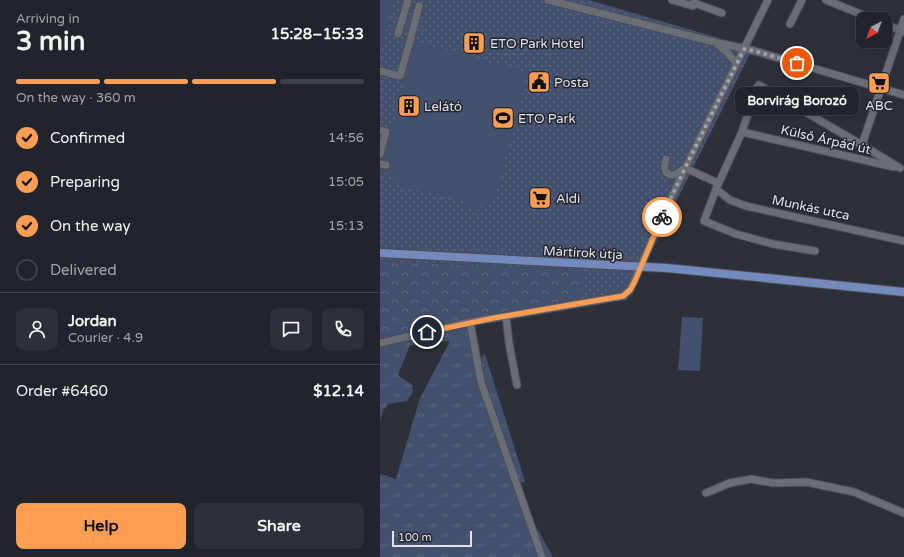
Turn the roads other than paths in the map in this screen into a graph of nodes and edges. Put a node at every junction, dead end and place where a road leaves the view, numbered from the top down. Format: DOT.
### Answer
graph roads {
  1 [pos="408,0"];
  2 [pos="548,0"];
  3 [pos="672,0"];
  4 [pos="768,0"];
  5 [pos="802,0"];
  6 [pos="826,0"];
  7 [pos="694,3"];
  8 [pos="419,6"];
  9 [pos="856,12"];
  10 [pos="722,13"];
  11 [pos="904,19"];
  12 [pos="790,24"];
  13 [pos="892,27"];
  14 [pos="902,31"];
  15 [pos="398,34"];
  16 [pos="714,42"];
  17 [pos="744,49"];
  18 [pos="736,63"];
  19 [pos="380,71"];
  20 [pos="881,88"];
  21 [pos="904,95"];
  22 [pos="380,130"];
  23 [pos="742,132"];
  24 [pos="862,144"];
  25 [pos="380,154"];
  26 [pos="666,159"];
  27 [pos="685,168"];
  28 [pos="902,169"];
  29 [pos="661,172"];
  30 [pos="717,186"];
  31 [pos="675,190"];
  32 [pos="904,241"];
  33 [pos="815,250"];
  34 [pos="380,253"];
  35 [pos="640,266"];
  36 [pos="904,292"];
  37 [pos="506,316"];
  38 [pos="470,322"];
  39 [pos="380,343"];
  40 [pos="517,385"];
  41 [pos="706,493"];
  42 [pos="904,513"];
  43 [pos="542,557"];
  1 -- 15 [label="street"];
  2 -- 16 [label="street"];
  3 -- 7 [label="street"];
  4 -- 17 [label="street"];
  5 -- 12 [label="street"];
  6 -- 9 [label="street"];
  7 -- 10 [label="street"];
  8 -- 19 [label="street"];
  11 -- 14 [label="street"];
  13 -- 14 [label="street"];
  14 -- 20 [label="street"];
  16 -- 17 [label="street"];
  16 -- 18 [label="street"];
  17 -- 18 [label="street"];
  17 -- 20 [label="street"];
  18 -- 27 [label="street"];
  20 -- 21 [label="street"];
  20 -- 24 [label="street"];
  22 -- 25 [label="street"];
  23 -- 24 [label="street"];
  23 -- 28 [label="street, Külső Árpád út"];
  23 -- 30 [label="street"];
  24 -- 28 [label="street"];
  26 -- 27 [label="street"];
  27 -- 30 [label="street, Munkás utca"];
  27 -- 31 [label="street"];
  29 -- 31 [label="street"];
  30 -- 32 [label="street, Munkás utca"];
  30 -- 33 [label="street"];
  31 -- 35 [label="street"];
  34 -- 35 [label="main road, Mártírok útja"];
  35 -- 36 [label="main road, Mártírok útja"];
  35 -- 37 [label="street"];
  37 -- 38 [label="street"];
  37 -- 40 [label="street"];
  38 -- 39 [label="street"];
  38 -- 43 [label="street"];
  41 -- 42 [label="street"];
}
